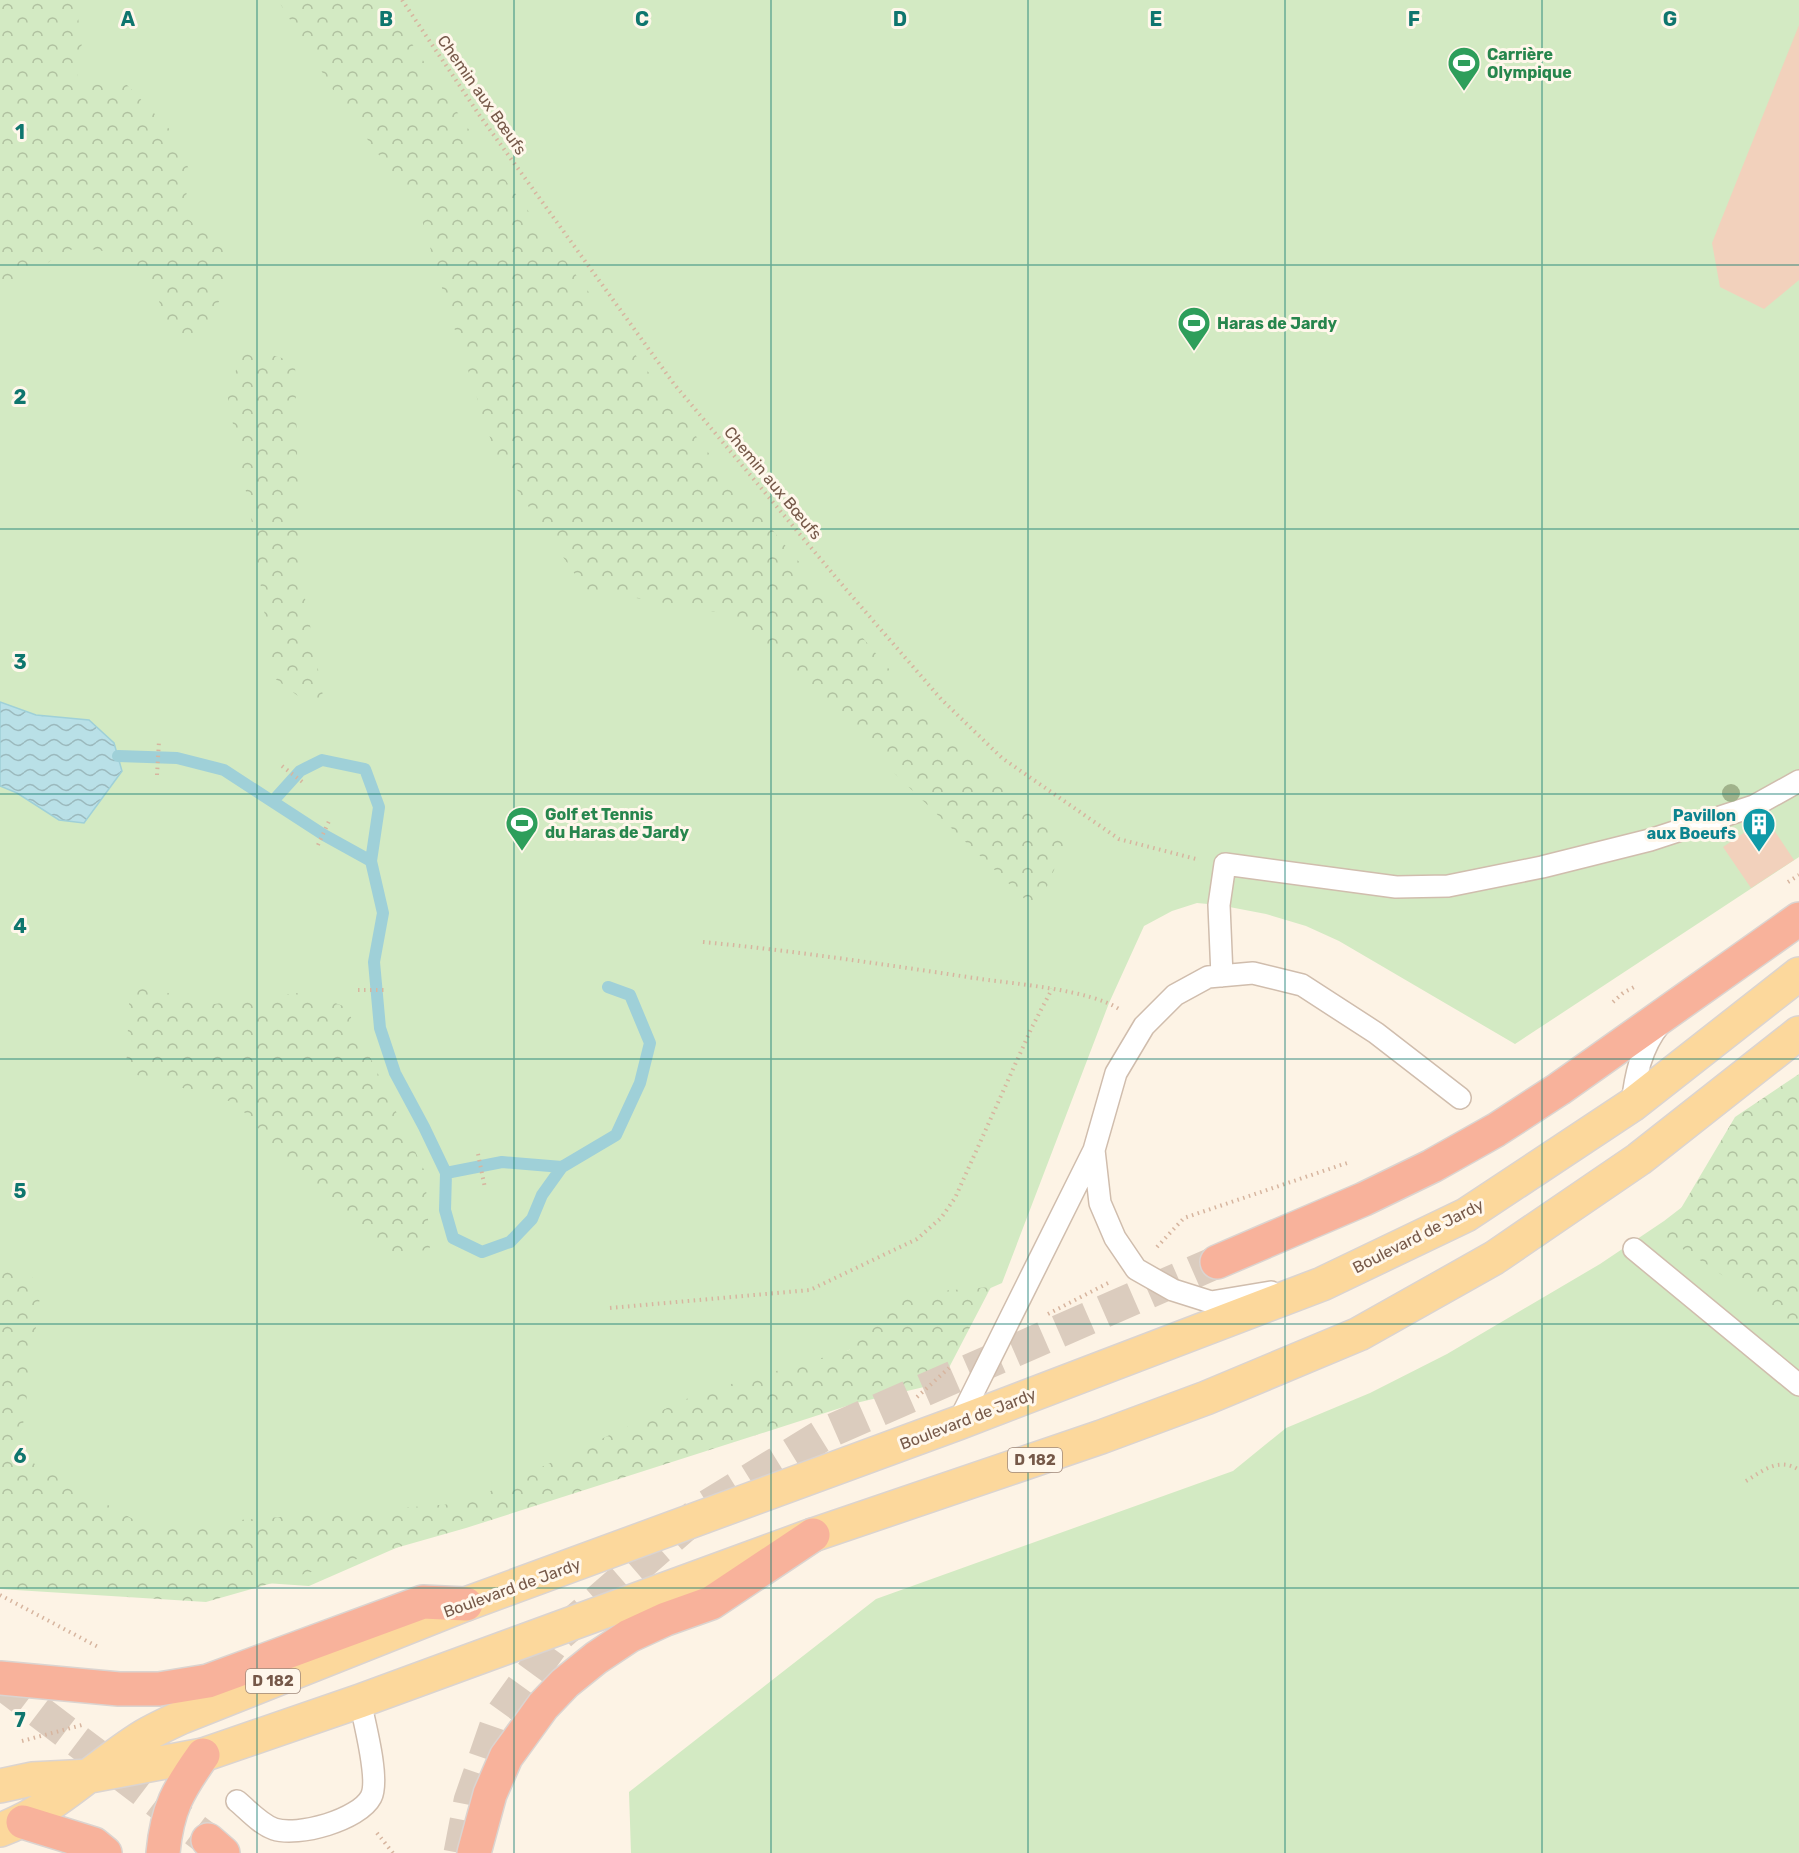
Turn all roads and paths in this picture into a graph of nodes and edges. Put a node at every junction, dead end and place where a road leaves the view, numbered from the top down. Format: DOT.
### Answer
graph roads {
  1 [pos="402,0"];
  2 [pos="159,741"];
  3 [pos="282,766"];
  4 [pos="157,775"];
  5 [pos="1799,781"];
  6 [pos="305,784"];
  7 [pos="330,819"];
  8 [pos="318,845"];
  9 [pos="1225,864"];
  10 [pos="1799,919"];
  11 [pos="703,942"];
  12 [pos="1799,974"];
  13 [pos="1222,976"];
  14 [pos="1053,989"];
  15 [pos="358,990"];
  16 [pos="384,990"];
  17 [pos="1674,1008"];
  18 [pos="1144,1026"];
  19 [pos="1793,1038"];
  20 [pos="1460,1098"];
  21 [pos="1632,1105"];
  22 [pos="1094,1150"];
  23 [pos="478,1154"];
  24 [pos="485,1188"];
  25 [pos="1634,1249"];
  26 [pos="1217,1262"];
  27 [pos="1322,1284"];
  28 [pos="610,1308"];
  29 [pos="1799,1385"];
  30 [pos="958,1423"];
  31 [pos="1799,1470"];
  32 [pos="1746,1481"];
  33 [pos="813,1535"];
  34 [pos="0,1595"];
  35 [pos="466,1604"];
  36 [pos="105,1652"];
  37 [pos="0,1678"];
  38 [pos="119,1689"];
  39 [pos="360,1701"];
  40 [pos="21,1741"];
  41 [pos="203,1755"];
  42 [pos="90,1776"];
  43 [pos="0,1786"];
  44 [pos="237,1801"];
  45 [pos="11,1826"];
  46 [pos="105,1853"];
  47 [pos="163,1853"];
  48 [pos="474,1853"];
  1 -- 9 [label="path, Chemin aux Bœufs"];
  2 -- 4 [label="path"];
  3 -- 6 [label="path"];
  5 -- 9 [label="lane"];
  7 -- 8 [label="path"];
  9 -- 13 [label="lane"];
  10 -- 17 [label="highway"];
  11 -- 14 [label="path"];
  12 -- 21 [label="main road, Boulevard de Jardy / D 182"];
  13 -- 18 [label="lane"];
  13 -- 20 [label="lane"];
  14 -- 18 [label="path"];
  14 -- 28 [label="path"];
  15 -- 16 [label="path"];
  17 -- 21 [label="lane"];
  17 -- 26 [label="highway"];
  18 -- 22 [label="lane"];
  19 -- 33 [label="main road, Boulevard de Jardy / D 182"];
  21 -- 27 [label="main road, Boulevard de Jardy / D 182"];
  22 -- 27 [label="lane"];
  22 -- 30 [label="lane"];
  23 -- 24 [label="path"];
  25 -- 29 [label="lane"];
  27 -- 30 [label="main road, Boulevard de Jardy / D 182"];
  30 -- 35 [label="main road, Boulevard de Jardy / D 182"];
  31 -- 32 [label="path"];
  33 -- 39 [label="main road, Boulevard de Jardy / D 182"];
  33 -- 48 [label="highway"];
  34 -- 36 [label="path"];
  35 -- 38 [label="highway"];
  35 -- 42 [label="main road, Boulevard de Jardy / D 182"];
  37 -- 38 [label="highway"];
  38 -- 40 [label="path"];
  39 -- 41 [label="main road, Boulevard de Jardy / D 182"];
  39 -- 44 [label="lane"];
  41 -- 42 [label="main road, Boulevard de Jardy / D 182"];
  41 -- 47 [label="highway"];
  42 -- 43 [label="main road, Boulevard de Jardy / D 182"];
  42 -- 45 [label="main road, Boulevard de Jardy / D 182"];
  45 -- 46 [label="highway"];
}
